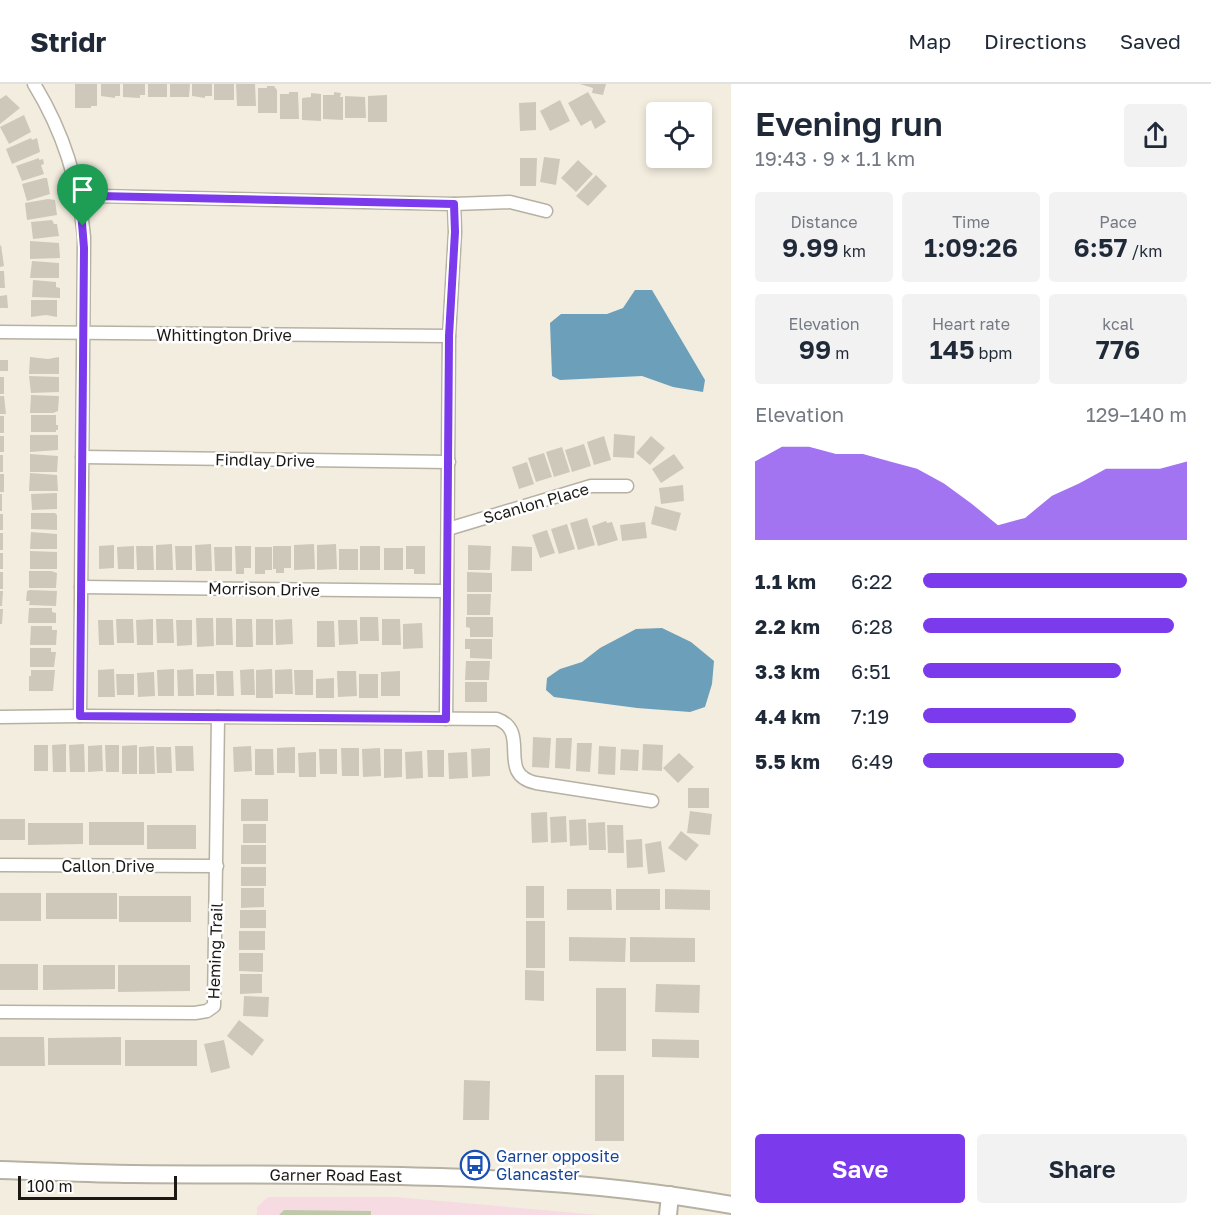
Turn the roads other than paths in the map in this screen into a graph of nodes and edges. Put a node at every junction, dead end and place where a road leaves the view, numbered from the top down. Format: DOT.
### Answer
graph roads {
  1 [pos="34,84"];
  2 [pos="80,199"];
  3 [pos="454,204"];
  4 [pos="546,211"];
  5 [pos="0,332"];
  6 [pos="83,333"];
  7 [pos="449,336"];
  8 [pos="82,457"];
  9 [pos="449,462"];
  10 [pos="627,486"];
  11 [pos="447,529"];
  12 [pos="81,587"];
  13 [pos="446,591"];
  14 [pos="80,716"];
  15 [pos="0,717"];
  16 [pos="219,717"];
  17 [pos="446,719"];
  18 [pos="652,801"];
  19 [pos="0,865"];
  20 [pos="217,866"];
  21 [pos="0,1012"];
  22 [pos="0,1170"];
  23 [pos="670,1195"];
  24 [pos="731,1205"];
  25 [pos="668,1215"];
  1 -- 2 [label="street"];
  2 -- 3 [label="street"];
  2 -- 6 [label="street"];
  3 -- 4 [label="street"];
  3 -- 7 [label="street"];
  5 -- 6 [label="street, Whittington Drive"];
  6 -- 7 [label="street, Whittington Drive"];
  6 -- 8 [label="street"];
  7 -- 9 [label="street"];
  8 -- 9 [label="street, Findlay Drive"];
  8 -- 12 [label="street"];
  9 -- 11 [label="street"];
  10 -- 11 [label="street, Scanlon Place"];
  11 -- 13 [label="street"];
  12 -- 13 [label="street, Morrison Drive"];
  12 -- 14 [label="street"];
  13 -- 17 [label="street"];
  14 -- 15 [label="street"];
  14 -- 16 [label="street"];
  16 -- 17 [label="street"];
  16 -- 20 [label="street, Heming Trail"];
  17 -- 18 [label="street"];
  19 -- 20 [label="street, Callon Drive"];
  20 -- 21 [label="street, Heming Trail"];
  22 -- 23 [label="main road, Garner Road East"];
  23 -- 24 [label="main road, Garner Road East"];
  23 -- 25 [label="main road"];
}
